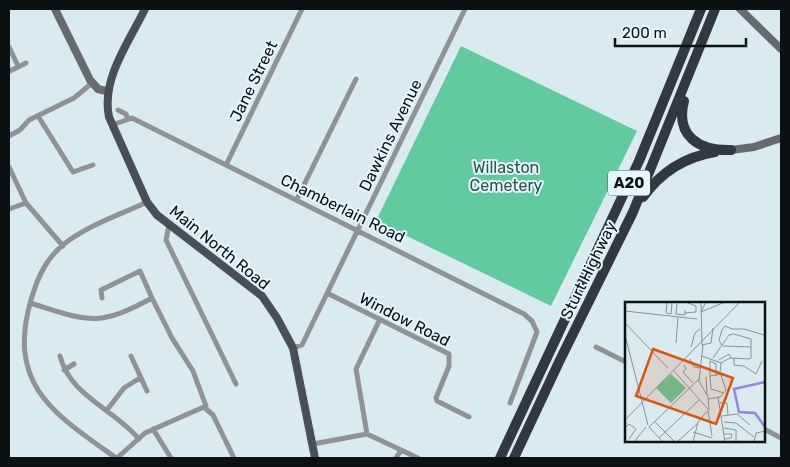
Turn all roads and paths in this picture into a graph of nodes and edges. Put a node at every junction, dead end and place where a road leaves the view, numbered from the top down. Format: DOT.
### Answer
graph roads {
  1 [pos="55,9"];
  2 [pos="145,9"];
  3 [pos="302,9"];
  4 [pos="465,9"];
  5 [pos="701,9"];
  6 [pos="715,9"];
  7 [pos="740,9"];
  8 [pos="9,47"];
  9 [pos="781,49"];
  10 [pos="698,54"];
  11 [pos="26,63"];
  12 [pos="18,66"];
  13 [pos="10,71"];
  14 [pos="356,79"];
  15 [pos="92,83"];
  16 [pos="106,91"];
  17 [pos="118,110"];
  18 [pos="38,116"];
  19 [pos="128,119"];
  20 [pos="112,125"];
  21 [pos="9,136"];
  22 [pos="781,138"];
  23 [pos="731,150"];
  24 [pos="93,165"];
  25 [pos="226,165"];
  26 [pos="9,167"];
  27 [pos="297,199"];
  28 [pos="147,202"];
  29 [pos="26,203"];
  30 [pos="9,209"];
  31 [pos="633,212"];
  32 [pos="169,225"];
  33 [pos="358,230"];
  34 [pos="62,246"];
  35 [pos="327,293"];
  36 [pos="102,298"];
  37 [pos="152,298"];
  38 [pos="30,303"];
  39 [pos="380,319"];
  40 [pos="596,347"];
  41 [pos="292,348"];
  42 [pos="60,356"];
  43 [pos="130,356"];
  44 [pos="625,362"];
  45 [pos="74,364"];
  46 [pos="64,370"];
  47 [pos="140,378"];
  48 [pos="236,384"];
  49 [pos="148,392"];
  50 [pos="510,403"];
  51 [pos="205,408"];
  52 [pos="107,410"];
  53 [pos="469,417"];
  54 [pos="153,429"];
  55 [pos="765,430"];
  56 [pos="367,434"];
  57 [pos="781,438"];
  58 [pos="138,439"];
  59 [pos="313,444"];
  60 [pos="400,450"];
  61 [pos="116,458"];
  62 [pos="171,458"];
  63 [pos="234,458"];
  64 [pos="316,458"];
  65 [pos="396,458"];
  66 [pos="418,458"];
  67 [pos="500,458"];
  68 [pos="514,458"];
  1 -- 15 [label="main road"];
  2 -- 16 [label="main road"];
  3 -- 25 [label="street, Jane Street"];
  4 -- 33 [label="street, Dawkins Avenue"];
  5 -- 67 [label="highway, Sturt Highway / A20"];
  6 -- 10 [label="highway, Sturt Highway / A20"];
  7 -- 9 [label="main road"];
  8 -- 12 [label="street"];
  10 -- 23 [label="highway"];
  10 -- 31 [label="highway, Sturt Highway / A20"];
  11 -- 12 [label="street"];
  12 -- 13 [label="street"];
  14 -- 27 [label="street"];
  15 -- 16 [label="main road"];
  15 -- 18 [label="street"];
  16 -- 20 [label="main road, Main North Road"];
  17 -- 19 [label="street, Chamberlain Road"];
  18 -- 21 [label="street"];
  18 -- 24 [label="street"];
  19 -- 20 [label="street"];
  19 -- 25 [label="street, Chamberlain Road"];
  20 -- 28 [label="main road, Main North Road"];
  22 -- 23 [label="main road"];
  23 -- 31 [label="highway"];
  25 -- 27 [label="street, Chamberlain Road"];
  26 -- 29 [label="street"];
  27 -- 33 [label="street, Chamberlain Road"];
  28 -- 32 [label="main road, Main North Road"];
  28 -- 34 [label="street"];
  29 -- 30 [label="street"];
  29 -- 34 [label="street"];
  31 -- 68 [label="highway, Sturt Highway / A20"];
  32 -- 41 [label="main road, Main North Road"];
  32 -- 48 [label="street"];
  33 -- 35 [label="street, Dawkins Avenue"];
  33 -- 50 [label="street, Chamberlain Road"];
  34 -- 38 [label="street"];
  35 -- 39 [label="street, Window Road"];
  35 -- 41 [label="street, Dawkins Avenue"];
  36 -- 37 [label="street"];
  37 -- 38 [label="street"];
  37 -- 51 [label="street"];
  38 -- 61 [label="street"];
  39 -- 53 [label="street, Window Road"];
  39 -- 56 [label="street"];
  40 -- 44 [label="street"];
  41 -- 59 [label="main road, Main North Road"];
  42 -- 46 [label="street"];
  43 -- 47 [label="street"];
  45 -- 46 [label="street"];
  46 -- 52 [label="street"];
  47 -- 49 [label="street"];
  47 -- 52 [label="street"];
  51 -- 54 [label="street"];
  51 -- 63 [label="street"];
  52 -- 58 [label="street"];
  54 -- 58 [label="street"];
  54 -- 62 [label="street"];
  55 -- 57 [label="street"];
  56 -- 59 [label="street"];
  56 -- 60 [label="street"];
  58 -- 61 [label="street"];
  59 -- 64 [label="main road, Main North Road"];
  60 -- 65 [label="street"];
  60 -- 66 [label="street"];
}
